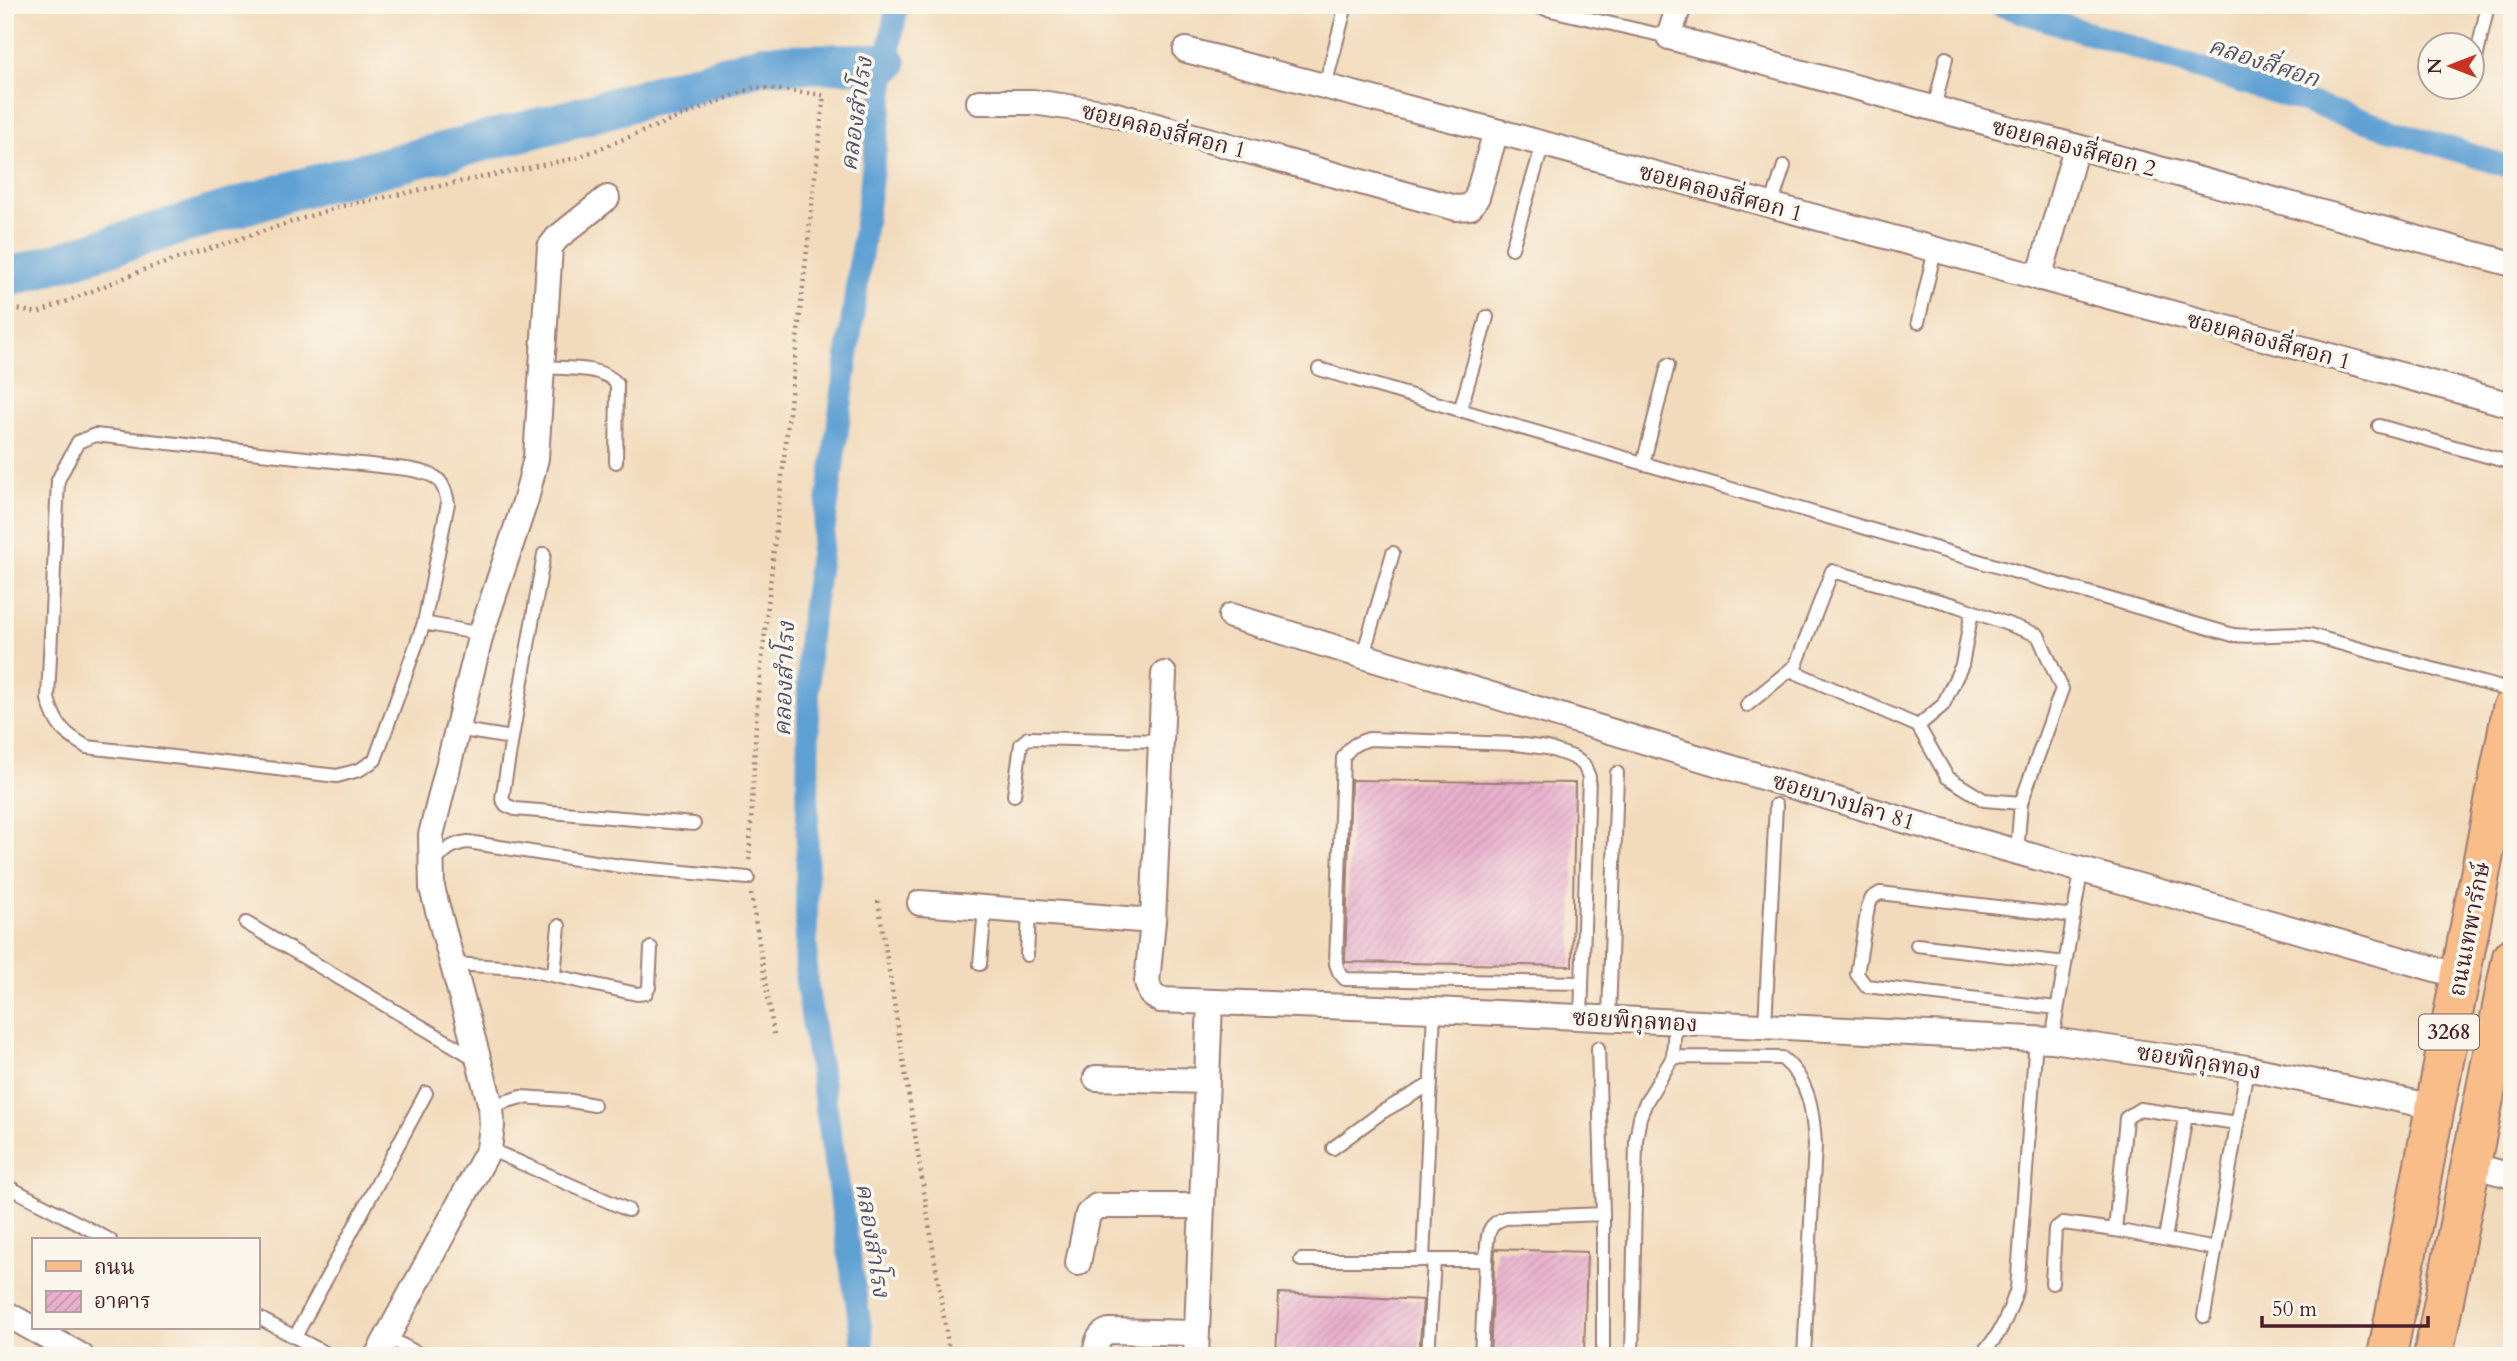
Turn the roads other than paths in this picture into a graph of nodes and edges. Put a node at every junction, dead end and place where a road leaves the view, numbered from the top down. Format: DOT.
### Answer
graph roads {
  1 [pos="1346,5"];
  2 [pos="1679,5"];
  3 [pos="2488,5"];
  4 [pos="1534,6"];
  5 [pos="2482,32"];
  6 [pos="1670,37"];
  7 [pos="1186,50"];
  8 [pos="1946,58"];
  9 [pos="1325,86"];
  10 [pos="979,102"];
  11 [pos="1934,109"];
  12 [pos="1496,131"];
  13 [pos="1543,144"];
  14 [pos="2076,148"];
  15 [pos="1784,166"];
  16 [pos="607,198"];
  17 [pos="1771,206"];
  18 [pos="1513,248"];
  19 [pos="1935,250"];
  20 [pos="2512,264"];
  21 [pos="2039,278"];
  22 [pos="1487,317"];
  23 [pos="1918,322"];
  24 [pos="1668,365"];
  25 [pos="541,368"];
  26 [pos="1319,369"];
  27 [pos="2512,405"];
  28 [pos="1461,411"];
  29 [pos="2379,426"];
  30 [pos="616,462"];
  31 [pos="2512,463"];
  32 [pos="1643,464"];
  33 [pos="1393,553"];
  34 [pos="544,554"];
  35 [pos="1972,611"];
  36 [pos="1231,616"];
  37 [pos="424,623"];
  38 [pos="481,634"];
  39 [pos="1363,655"];
  40 [pos="1790,670"];
  41 [pos="1164,674"];
  42 [pos="2512,691"];
  43 [pos="1747,705"];
  44 [pos="2512,709"];
  45 [pos="1918,726"];
  46 [pos="456,729"];
  47 [pos="512,738"];
  48 [pos="1161,741"];
  49 [pos="1617,773"];
  50 [pos="1014,794"];
  51 [pos="2021,803"];
  52 [pos="1776,805"];
  53 [pos="694,824"];
  54 [pos="2017,852"];
  55 [pos="430,867"];
  56 [pos="748,878"];
  57 [pos="2079,884"];
  58 [pos="920,903"];
  59 [pos="985,908"];
  60 [pos="1029,912"];
  61 [pos="2074,916"];
  62 [pos="1153,921"];
  63 [pos="246,923"];
  64 [pos="559,926"];
  65 [pos="1917,945"];
  66 [pos="650,948"];
  67 [pos="1027,955"];
  68 [pos="2512,957"];
  69 [pos="2065,963"];
  70 [pos="454,964"];
  71 [pos="980,964"];
  72 [pos="554,974"];
  73 [pos="2460,976"];
  74 [pos="1582,984"];
  75 [pos="1210,1003"];
  76 [pos="2057,1008"];
  77 [pos="1434,1010"];
  78 [pos="1596,1021"];
  79 [pos="1675,1022"];
  80 [pos="1765,1026"];
  81 [pos="2044,1040"];
  82 [pos="1598,1048"];
  83 [pos="1673,1057"];
  84 [pos="479,1060"];
  85 [pos="2247,1068"];
  86 [pos="1096,1077"];
  87 [pos="1207,1081"];
  88 [pos="1431,1084"];
  89 [pos="426,1093"];
  90 [pos="594,1105"];
  91 [pos="491,1106"];
  92 [pos="2435,1107"];
  93 [pos="2186,1115"];
  94 [pos="2237,1123"];
  95 [pos="1333,1148"];
  96 [pos="489,1149"];
  97 [pos="2471,1165"];
  98 [pos="2512,1176"];
  99 [pos="5,1185"];
  100 [pos="1201,1206"];
  101 [pos="628,1210"];
  102 [pos="1604,1214"];
  103 [pos="2115,1230"];
  104 [pos="106,1238"];
  105 [pos="2165,1239"];
  106 [pos="2216,1249"];
  107 [pos="1429,1259"];
  108 [pos="1486,1259"];
  109 [pos="1301,1260"];
  110 [pos="1078,1263"];
  111 [pos="2052,1283"];
  112 [pos="5,1313"];
  113 [pos="2204,1316"];
  114 [pos="259,1318"];
  115 [pos="32,1329"];
  116 [pos="33,1330"];
  117 [pos="295,1337"];
  118 [pos="1196,1344"];
  119 [pos="382,1346"];
  120 [pos="73,1354"];
  121 [pos="331,1356"];
  122 [pos="423,1356"];
  123 [pos="1095,1356"];
  124 [pos="1428,1356"];
  125 [pos="1481,1356"];
  126 [pos="1603,1356"];
  127 [pos="1632,1356"];
  128 [pos="1804,1356"];
  129 [pos="1978,1356"];
  130 [pos="2387,1356"];
  131 [pos="2433,1356"];
  1 -- 9 [label="lane"];
  2 -- 6 [label="street"];
  3 -- 5 [label="lane"];
  4 -- 6 [label="lane"];
  6 -- 11 [label="street, ซอยคลองสี่ศอก 2"];
  7 -- 9 [label="street"];
  8 -- 11 [label="lane"];
  9 -- 12 [label="street"];
  10 -- 12 [label="street, ซอยคลองสี่ศอก 1"];
  11 -- 14 [label="street, ซอยคลองสี่ศอก 2"];
  12 -- 13 [label="street, ซอยคลองสี่ศอก 1"];
  13 -- 17 [label="street, ซอยคลองสี่ศอก 1"];
  13 -- 18 [label="lane"];
  14 -- 20 [label="street, ซอยคลองสี่ศอก 2"];
  14 -- 21 [label="street"];
  15 -- 17 [label="lane"];
  16 -- 25 [label="street"];
  17 -- 19 [label="street, ซอยคลองสี่ศอก 1"];
  19 -- 21 [label="street, ซอยคลองสี่ศอก 1"];
  19 -- 23 [label="lane"];
  21 -- 27 [label="street, ซอยคลองสี่ศอก 1"];
  22 -- 28 [label="lane"];
  24 -- 32 [label="lane"];
  25 -- 30 [label="lane"];
  25 -- 38 [label="street"];
  26 -- 28 [label="lane"];
  28 -- 32 [label="lane"];
  29 -- 31 [label="lane"];
  32 -- 42 [label="lane"];
  33 -- 39 [label="lane"];
  34 -- 47 [label="lane"];
  35 -- 40 [label="lane"];
  35 -- 45 [label="lane"];
  35 -- 51 [label="lane"];
  36 -- 39 [label="street, ซอยบางปลา 81"];
  37 -- 37 [label="lane"];
  37 -- 38 [label="lane"];
  38 -- 46 [label="street"];
  39 -- 54 [label="street, ซอยบางปลา 81"];
  40 -- 43 [label="lane"];
  40 -- 45 [label="lane"];
  41 -- 48 [label="street, ซอยพิกุลทอง"];
  44 -- 73 [label="main road, ถนนเทพารักษ์ / 3268"];
  45 -- 51 [label="lane"];
  46 -- 47 [label="lane"];
  46 -- 55 [label="street"];
  47 -- 53 [label="lane"];
  48 -- 50 [label="lane"];
  48 -- 62 [label="street, ซอยพิกุลทอง"];
  49 -- 78 [label="lane"];
  51 -- 54 [label="lane"];
  52 -- 80 [label="lane"];
  54 -- 73 [label="street, ซอยบางปลา 81"];
  55 -- 56 [label="lane"];
  55 -- 70 [label="street"];
  57 -- 61 [label="lane"];
  58 -- 59 [label="street"];
  59 -- 60 [label="street"];
  59 -- 71 [label="lane"];
  60 -- 62 [label="street"];
  60 -- 67 [label="lane"];
  61 -- 69 [label="lane"];
  61 -- 76 [label="lane"];
  62 -- 75 [label="street, ซอยพิกุลทอง"];
  63 -- 84 [label="lane"];
  64 -- 72 [label="lane"];
  65 -- 69 [label="lane"];
  66 -- 72 [label="lane"];
  68 -- 97 [label="main road, ถนนเทพารักษ์ / 3268"];
  69 -- 76 [label="lane"];
  70 -- 72 [label="lane"];
  70 -- 84 [label="street"];
  73 -- 92 [label="main road, ถนนเทพารักษ์ / 3268"];
  74 -- 74 [label="lane"];
  74 -- 78 [label="lane"];
  75 -- 77 [label="street, ซอยพิกุลทอง"];
  75 -- 87 [label="street"];
  76 -- 81 [label="lane"];
  77 -- 78 [label="street, ซอยพิกุลทอง"];
  77 -- 88 [label="lane"];
  78 -- 79 [label="street, ซอยพิกุลทอง"];
  79 -- 80 [label="street, ซอยพิกุลทอง"];
  79 -- 83 [label="lane"];
  80 -- 81 [label="street, ซอยพิกุลทอง"];
  81 -- 85 [label="street, ซอยพิกุลทอง"];
  81 -- 129 [label="lane"];
  82 -- 102 [label="lane"];
  83 -- 127 [label="lane"];
  83 -- 128 [label="lane"];
  84 -- 91 [label="street"];
  85 -- 92 [label="street, ซอยพิกุลทอง"];
  85 -- 94 [label="lane"];
  86 -- 87 [label="street"];
  87 -- 100 [label="street"];
  88 -- 95 [label="lane"];
  88 -- 107 [label="lane"];
  89 -- 117 [label="lane"];
  90 -- 91 [label="lane"];
  91 -- 96 [label="street"];
  92 -- 130 [label="main road, ถนนเทพารักษ์ / 3268"];
  93 -- 94 [label="lane"];
  93 -- 103 [label="lane"];
  93 -- 105 [label="lane"];
  94 -- 106 [label="lane"];
  96 -- 101 [label="lane"];
  96 -- 119 [label="street"];
  97 -- 98 [label="street"];
  97 -- 131 [label="main road, ถนนเทพารักษ์ / 3268"];
  99 -- 104 [label="lane"];
  100 -- 110 [label="street"];
  100 -- 118 [label="street"];
  102 -- 108 [label="lane"];
  102 -- 126 [label="lane"];
  103 -- 105 [label="lane"];
  103 -- 111 [label="lane"];
  105 -- 106 [label="lane"];
  106 -- 113 [label="lane"];
  107 -- 108 [label="lane"];
  107 -- 109 [label="lane"];
  107 -- 124 [label="lane"];
  108 -- 125 [label="lane"];
  112 -- 115 [label="street"];
  114 -- 117 [label="lane"];
  116 -- 120 [label="street"];
  117 -- 121 [label="lane"];
  118 -- 123 [label="street"];
  119 -- 122 [label="lane"];
}
